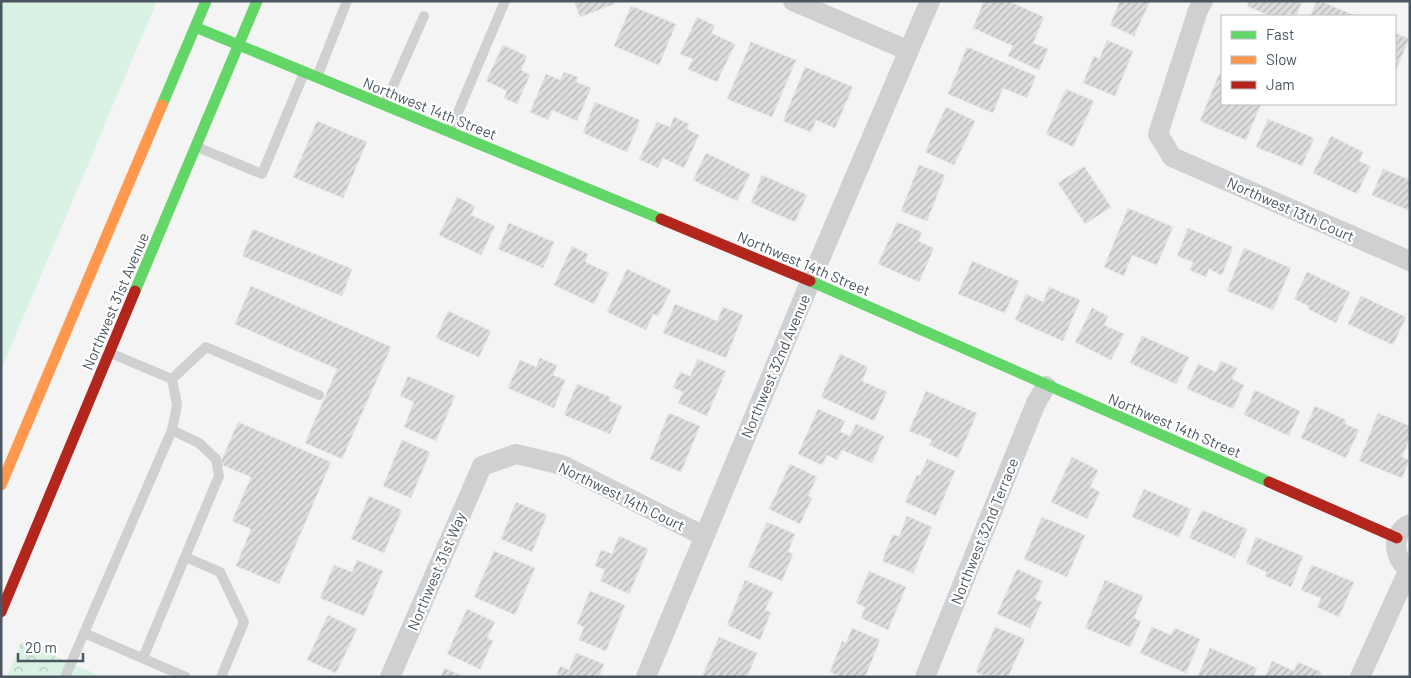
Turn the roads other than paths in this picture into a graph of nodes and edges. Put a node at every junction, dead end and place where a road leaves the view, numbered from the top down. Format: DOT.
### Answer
graph roads {
  1 [pos="206,1"];
  2 [pos="257,1"];
  3 [pos="347,1"];
  4 [pos="504,1"];
  5 [pos="793,1"];
  6 [pos="930,1"];
  7 [pos="1203,1"];
  8 [pos="424,16"];
  9 [pos="195,27"];
  10 [pos="238,45"];
  11 [pos="909,51"];
  12 [pos="304,72"];
  13 [pos="317,78"];
  14 [pos="385,105"];
  15 [pos="450,132"];
  16 [pos="196,147"];
  17 [pos="1410,261"];
  18 [pos="810,281"];
  19 [pos="109,353"];
  20 [pos="172,379"];
  21 [pos="1046,386"];
  22 [pos="319,395"];
  23 [pos="172,430"];
  24 [pos="482,466"];
  25 [pos="1,485"];
  26 [pos="1403,531"];
  27 [pos="704,536"];
  28 [pos="185,557"];
  29 [pos="1409,569"];
  30 [pos="1,612"];
  31 [pos="84,633"];
  32 [pos="143,658"];
  33 [pos="65,677"];
  34 [pos="186,677"];
  35 [pos="221,677"];
  36 [pos="390,677"];
  37 [pos="646,677"];
  38 [pos="925,677"];
  39 [pos="1360,677"];
  1 -- 9 [label="street"];
  2 -- 10 [label="street, Northwest 31st Avenue"];
  3 -- 13 [label="lane"];
  4 -- 15 [label="lane"];
  5 -- 11 [label="street"];
  6 -- 11 [label="street, Northwest 32nd Avenue"];
  7 -- 17 [label="street, Northwest 13th Court"];
  8 -- 14 [label="lane"];
  9 -- 10 [label="street, Northwest 14th Street"];
  9 -- 25 [label="street"];
  10 -- 12 [label="street, Northwest 14th Street"];
  10 -- 16 [label="street, Northwest 31st Avenue"];
  11 -- 18 [label="street, Northwest 32nd Avenue"];
  12 -- 13 [label="street, Northwest 14th Street"];
  12 -- 16 [label="lane"];
  13 -- 14 [label="street, Northwest 14th Street"];
  14 -- 15 [label="street, Northwest 14th Street"];
  15 -- 18 [label="street, Northwest 14th Street"];
  16 -- 19 [label="street, Northwest 31st Avenue"];
  18 -- 21 [label="street, Northwest 14th Street"];
  18 -- 27 [label="street, Northwest 32nd Avenue"];
  19 -- 20 [label="lane"];
  19 -- 30 [label="street, Northwest 31st Avenue"];
  20 -- 22 [label="lane"];
  20 -- 23 [label="lane"];
  21 -- 26 [label="street, Northwest 14th Street"];
  21 -- 38 [label="street, Northwest 32nd Terrace"];
  23 -- 28 [label="lane"];
  23 -- 31 [label="lane"];
  24 -- 27 [label="street, Northwest 14th Court"];
  24 -- 36 [label="street, Northwest 31st Way"];
  26 -- 29 [label="street"];
  27 -- 37 [label="street, Northwest 32nd Avenue"];
  28 -- 32 [label="lane"];
  28 -- 35 [label="lane"];
  29 -- 39 [label="street"];
  31 -- 32 [label="lane"];
  31 -- 33 [label="lane"];
  32 -- 34 [label="lane"];
}
